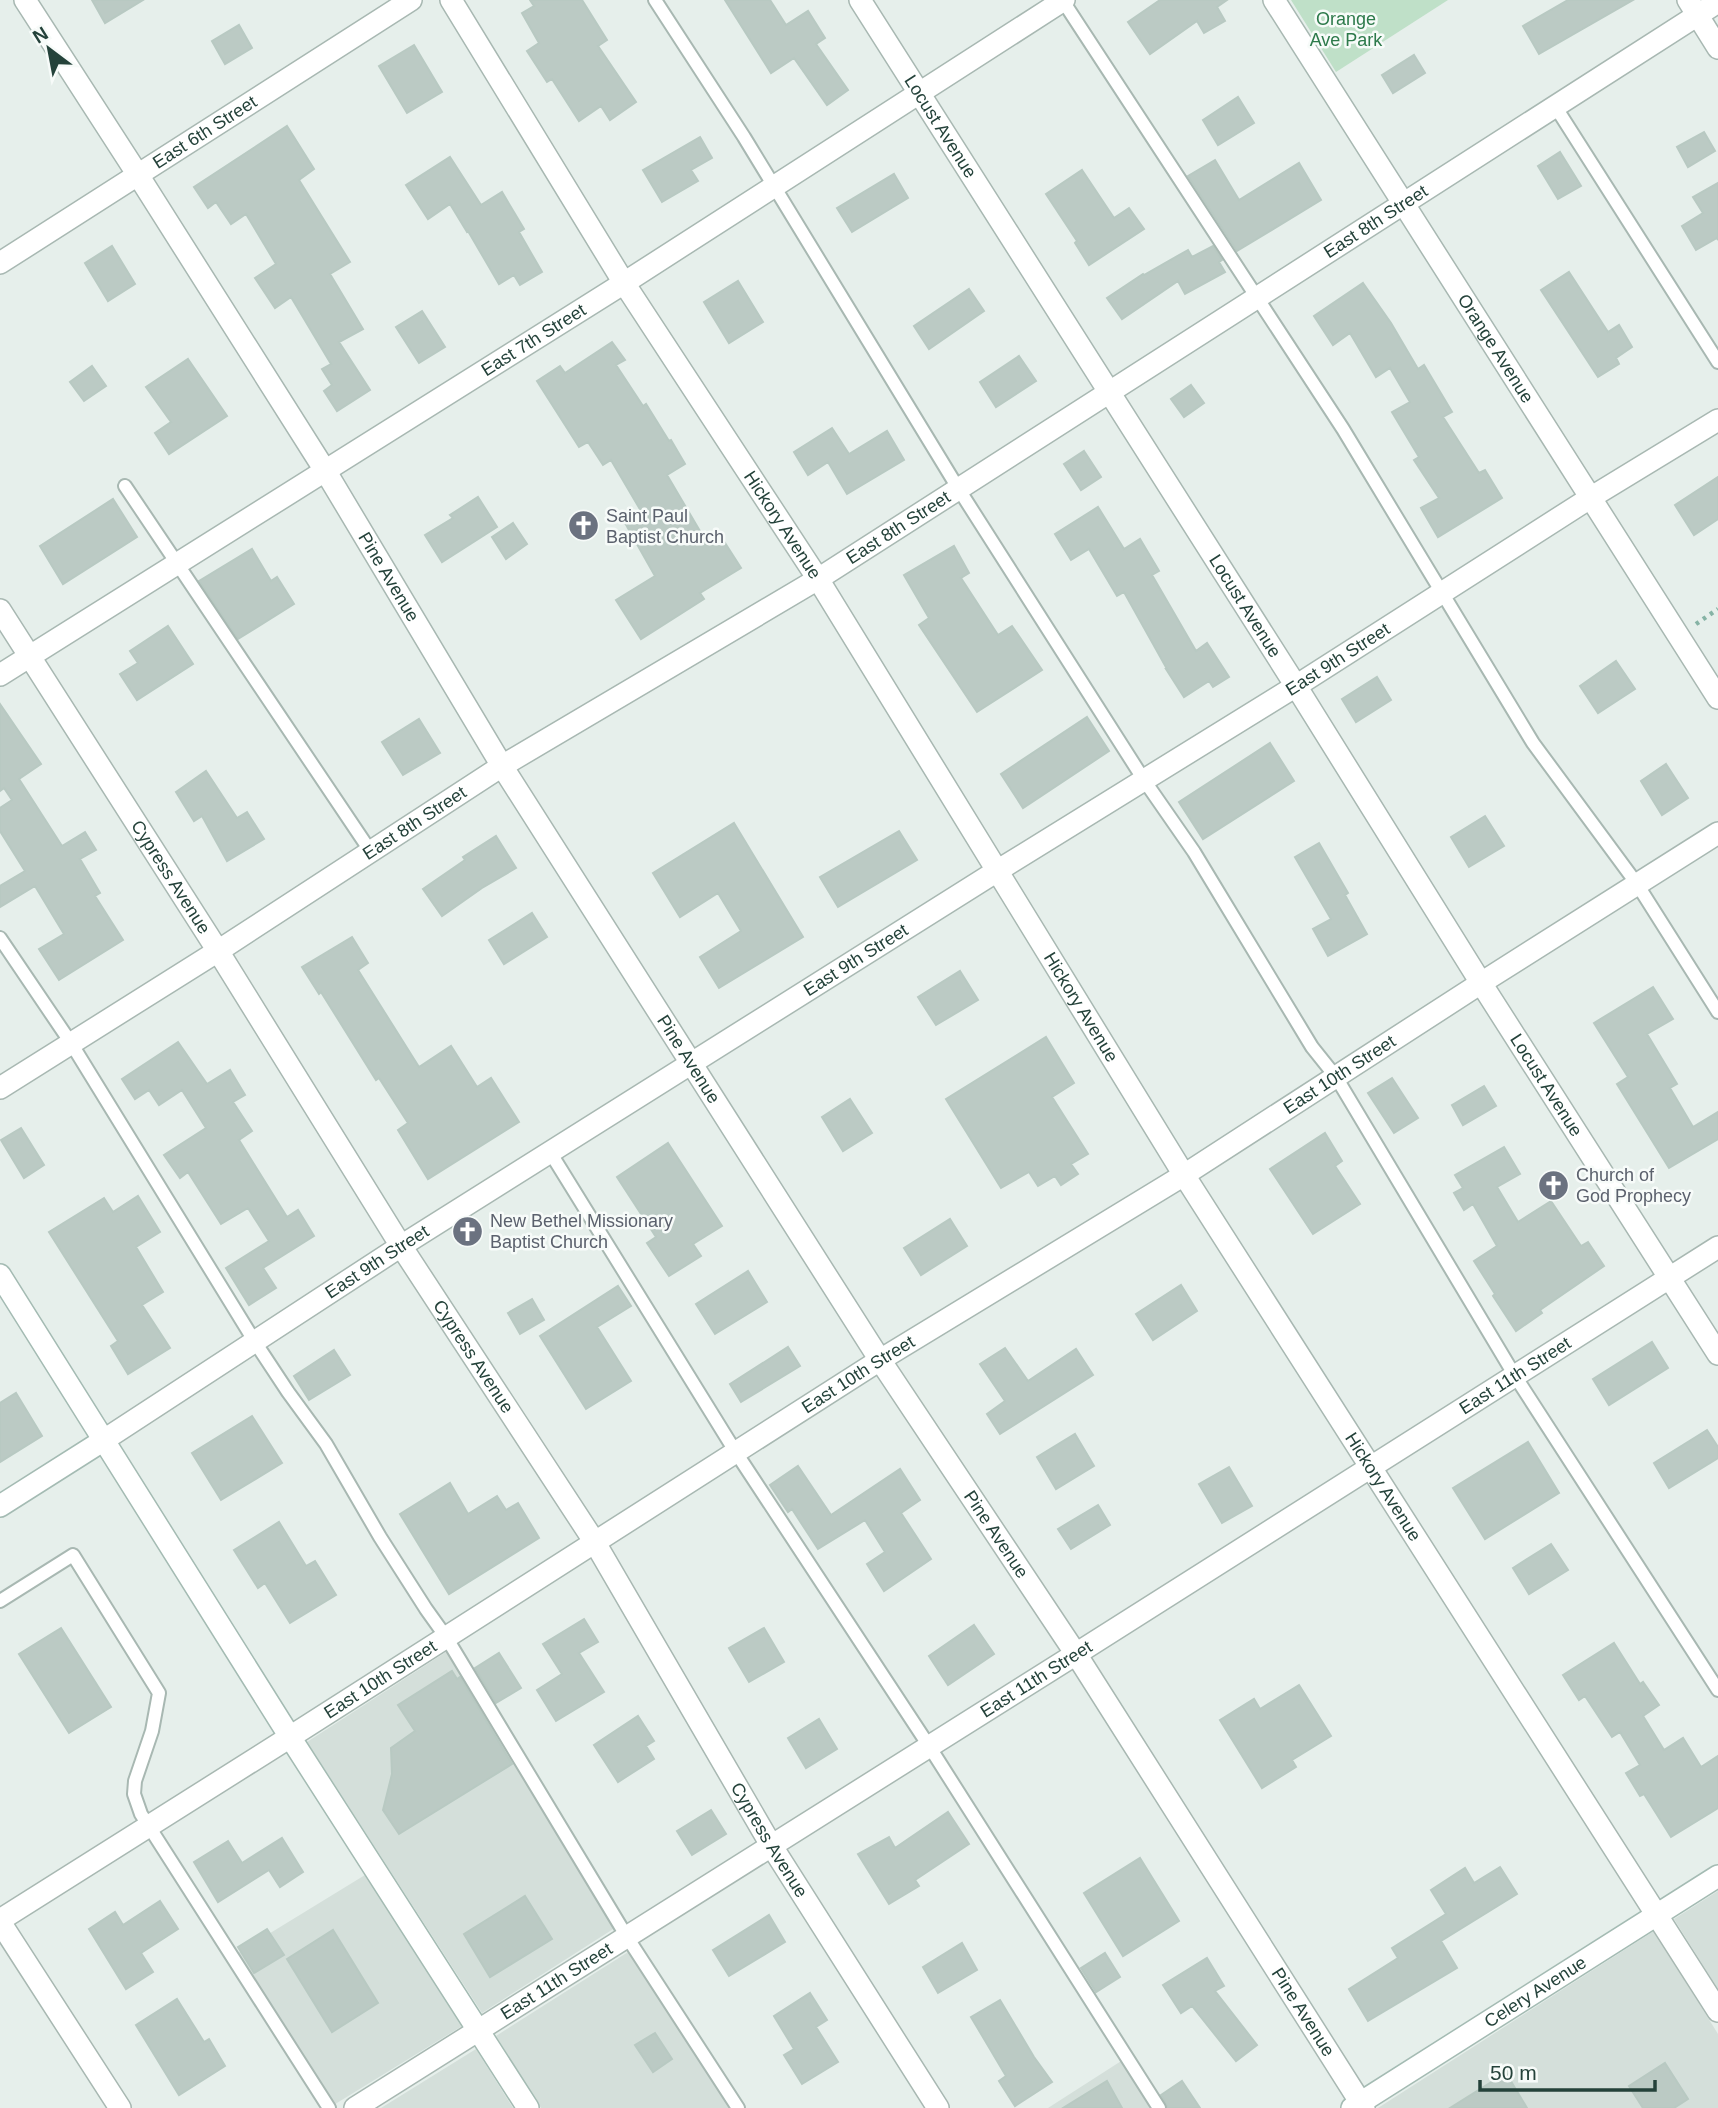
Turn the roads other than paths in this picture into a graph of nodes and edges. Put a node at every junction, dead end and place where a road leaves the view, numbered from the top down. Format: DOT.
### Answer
graph roads {
  1 [pos="25,0"];
  2 [pos="411,0"];
  3 [pos="451,0"];
  4 [pos="655,0"];
  5 [pos="860,0"];
  6 [pos="1063,0"];
  7 [pos="1273,0"];
  8 [pos="1718,2"];
  9 [pos="1692,8"];
  10 [pos="1718,48"];
  11 [pos="918,94"];
  12 [pos="1555,106"];
  13 [pos="138,175"];
  14 [pos="773,188"];
  15 [pos="1404,202"];
  16 [pos="0,264"];
  17 [pos="624,283"];
  18 [pos="1257,296"];
  19 [pos="1718,362"];
  20 [pos="1107,392"];
  21 [pos="1718,420"];
  22 [pos="326,472"];
  23 [pos="125,486"];
  24 [pos="958,488"];
  25 [pos="1590,498"];
  26 [pos="177,564"];
  27 [pos="818,579"];
  28 [pos="1441,594"];
  29 [pos="0,610"];
  30 [pos="29,657"];
  31 [pos="0,675"];
  32 [pos="1296,686"];
  33 [pos="1718,698"];
  34 [pos="502,766"];
  35 [pos="1144,780"];
  36 [pos="1718,833"];
  37 [pos="371,852"];
  38 [pos="996,871"];
  39 [pos="1637,884"];
  40 [pos="0,938"];
  41 [pos="218,951"];
  42 [pos="1480,982"];
  43 [pos="1718,1012"];
  44 [pos="71,1043"];
  45 [pos="692,1063"];
  46 [pos="1336,1077"];
  47 [pos="0,1088"];
  48 [pos="550,1152"];
  49 [pos="1184,1175"];
  50 [pos="401,1246"];
  51 [pos="1718,1247"];
  52 [pos="0,1275"];
  53 [pos="1670,1278"];
  54 [pos="255,1342"];
  55 [pos="1718,1354"];
  56 [pos="880,1360"];
  57 [pos="1515,1376"];
  58 [pos="104,1440"];
  59 [pos="735,1451"];
  60 [pos="1371,1466"];
  61 [pos="0,1506"];
  62 [pos="594,1541"];
  63 [pos="0,1601"];
  64 [pos="446,1637"];
  65 [pos="1076,1654"];
  66 [pos="1718,1690"];
  67 [pos="290,1737"];
  68 [pos="929,1746"];
  69 [pos="148,1826"];
  70 [pos="771,1845"];
  71 [pos="1718,1876"];
  72 [pos="1657,1913"];
  73 [pos="0,1921"];
  74 [pos="627,1937"];
  75 [pos="1718,2011"];
  76 [pos="479,2031"];
  77 [pos="1359,2106"];
  78 [pos="120,2108"];
  79 [pos="329,2108"];
  80 [pos="355,2108"];
  81 [pos="528,2108"];
  82 [pos="738,2108"];
  83 [pos="938,2108"];
  84 [pos="1159,2108"];
  1 -- 13 [label="street, Pine Avenue"];
  2 -- 13 [label="street, East 6th Street"];
  3 -- 17 [label="street, Hickory Avenue"];
  4 -- 14 [label="lane"];
  5 -- 11 [label="street, Locust Avenue"];
  6 -- 11 [label="street, East 7th Street"];
  6 -- 18 [label="lane"];
  7 -- 15 [label="street, Orange Avenue"];
  8 -- 9 [label="street, East 8th Street"];
  9 -- 10 [label="street"];
  9 -- 12 [label="street, East 8th Street"];
  11 -- 14 [label="street, East 7th Street"];
  11 -- 20 [label="street, Locust Avenue"];
  12 -- 15 [label="street, East 8th Street"];
  12 -- 19 [label="lane"];
  13 -- 16 [label="street, East 6th Street"];
  13 -- 22 [label="street, Pine Avenue"];
  14 -- 17 [label="street, East 7th Street"];
  14 -- 24 [label="lane"];
  15 -- 18 [label="street, East 8th Street"];
  15 -- 25 [label="street, Orange Avenue"];
  17 -- 22 [label="street, East 7th Street"];
  17 -- 27 [label="street, Hickory Avenue"];
  18 -- 20 [label="street, East 8th Street"];
  18 -- 28 [label="lane"];
  20 -- 24 [label="street, East 8th Street"];
  20 -- 32 [label="street, Locust Avenue"];
  21 -- 25 [label="street, East 9th Street"];
  22 -- 26 [label="street, East 7th Street"];
  22 -- 34 [label="street, Pine Avenue"];
  23 -- 26 [label="lane"];
  24 -- 27 [label="street, East 8th Street"];
  24 -- 35 [label="lane"];
  25 -- 28 [label="street, East 9th Street"];
  25 -- 33 [label="street, Orange Avenue"];
  26 -- 30 [label="street, East 7th Street"];
  26 -- 37 [label="lane"];
  27 -- 34 [label="street, East 8th Street"];
  27 -- 38 [label="street, Hickory Avenue"];
  28 -- 32 [label="street, East 9th Street"];
  28 -- 39 [label="lane"];
  29 -- 30 [label="street, Cypress Avenue"];
  30 -- 31 [label="street, East 7th Street"];
  30 -- 41 [label="street, Cypress Avenue"];
  32 -- 35 [label="street, East 9th Street"];
  32 -- 42 [label="street, Locust Avenue"];
  34 -- 37 [label="street, East 8th Street"];
  34 -- 45 [label="street, Pine Avenue"];
  35 -- 38 [label="street, East 9th Street"];
  35 -- 46 [label="lane"];
  36 -- 39 [label="street, East 10th Street"];
  37 -- 41 [label="street, East 8th Street"];
  38 -- 45 [label="street, East 9th Street"];
  38 -- 49 [label="street, Hickory Avenue"];
  39 -- 42 [label="street, East 10th Street"];
  39 -- 43 [label="lane"];
  40 -- 44 [label="lane"];
  41 -- 44 [label="street, East 8th Street"];
  41 -- 50 [label="street, Cypress Avenue"];
  42 -- 46 [label="street, East 10th Street"];
  42 -- 53 [label="street, Locust Avenue"];
  44 -- 47 [label="street, East 8th Street"];
  44 -- 54 [label="lane"];
  45 -- 48 [label="street, East 9th Street"];
  45 -- 56 [label="street, Pine Avenue"];
  46 -- 49 [label="street, East 10th Street"];
  46 -- 57 [label="lane"];
  48 -- 50 [label="street, East 9th Street"];
  48 -- 59 [label="lane"];
  49 -- 56 [label="street, East 10th Street"];
  49 -- 60 [label="street, Hickory Avenue"];
  50 -- 54 [label="street, East 9th Street"];
  50 -- 62 [label="street, Cypress Avenue"];
  51 -- 53 [label="street, East 11th Street"];
  52 -- 58 [label="street"];
  53 -- 55 [label="street, Locust Avenue"];
  53 -- 57 [label="street, East 11th Street"];
  54 -- 58 [label="street, East 9th Street"];
  54 -- 64 [label="lane"];
  56 -- 59 [label="street, East 10th Street"];
  56 -- 65 [label="street, Pine Avenue"];
  57 -- 60 [label="street, East 11th Street"];
  57 -- 66 [label="lane"];
  58 -- 61 [label="street, East 9th Street"];
  58 -- 67 [label="street"];
  59 -- 62 [label="street, East 10th Street"];
  59 -- 68 [label="lane"];
  60 -- 65 [label="street, East 11th Street"];
  60 -- 72 [label="street, Hickory Avenue"];
  62 -- 64 [label="street, East 10th Street"];
  62 -- 70 [label="street, Cypress Avenue"];
  63 -- 69 [label="lane"];
  64 -- 67 [label="street, East 10th Street"];
  64 -- 74 [label="lane"];
  65 -- 68 [label="street, East 11th Street"];
  65 -- 77 [label="street, Pine Avenue"];
  67 -- 69 [label="street, East 10th Street"];
  67 -- 76 [label="street"];
  68 -- 70 [label="street, East 11th Street"];
  68 -- 84 [label="lane"];
  69 -- 73 [label="street, East 10th Street"];
  69 -- 79 [label="lane"];
  70 -- 74 [label="street, East 11th Street"];
  70 -- 83 [label="street, Cypress Avenue"];
  71 -- 72 [label="street, Celery Avenue"];
  72 -- 75 [label="street, Hickory Avenue"];
  72 -- 77 [label="street, Celery Avenue"];
  73 -- 78 [label="street"];
  74 -- 76 [label="street, East 11th Street"];
  74 -- 82 [label="lane"];
  76 -- 80 [label="street, East 11th Street"];
  76 -- 81 [label="street"];
}
